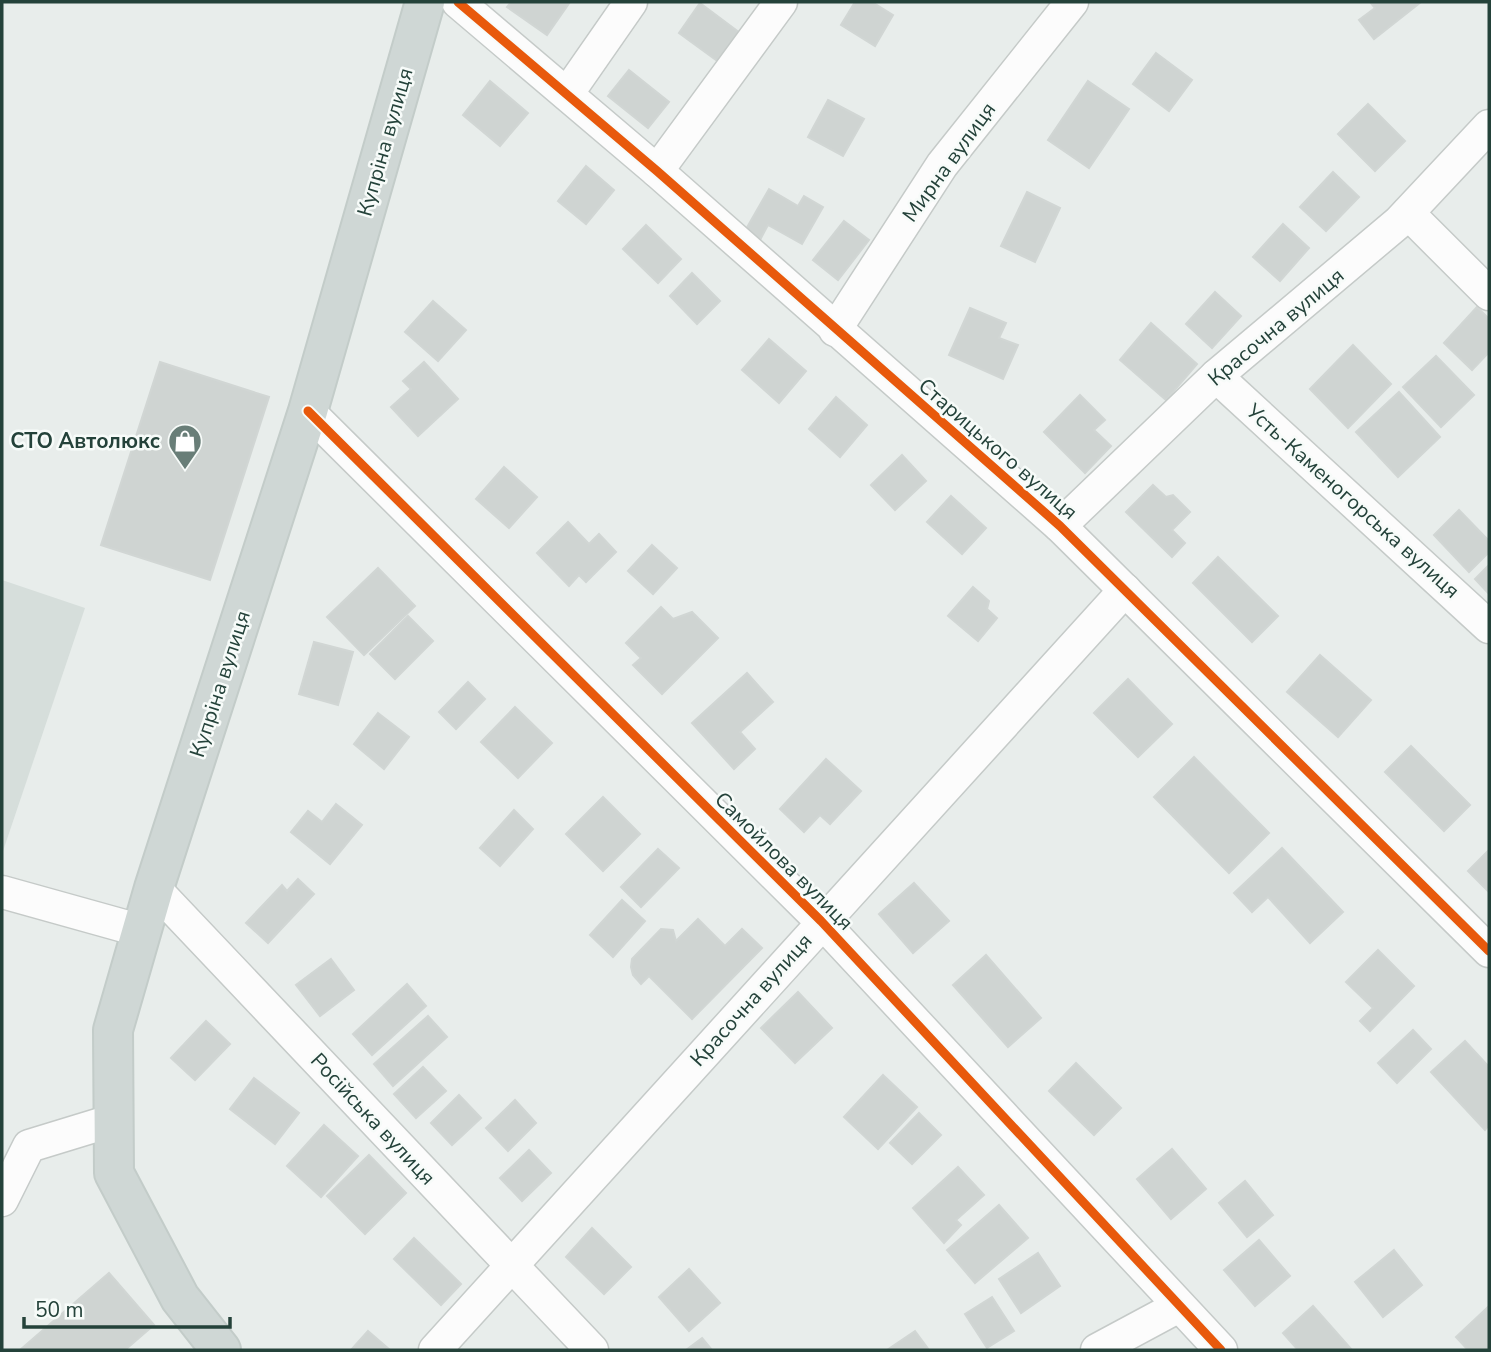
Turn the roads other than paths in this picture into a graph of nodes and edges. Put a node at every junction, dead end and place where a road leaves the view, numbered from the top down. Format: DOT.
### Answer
graph roads {
  1 [pos="425,2"];
  2 [pos="458,2"];
  3 [pos="631,2"];
  4 [pos="781,2"];
  5 [pos="1072,2"];
  6 [pos="567,94"];
  7 [pos="1489,126"];
  8 [pos="657,171"];
  9 [pos="1408,213"];
  10 [pos="1489,294"];
  11 [pos="835,330"];
  12 [pos="1216,376"];
  13 [pos="308,411"];
  14 [pos="1060,526"];
  15 [pos="1125,590"];
  16 [pos="1489,626"];
  17 [pos="154,888"];
  18 [pos="2,891"];
  19 [pos="821,921"];
  20 [pos="142,931"];
  21 [pos="1489,951"];
  22 [pos="114,1120"];
  23 [pos="2,1200"];
  24 [pos="513,1266"];
  25 [pos="1179,1306"];
  26 [pos="221,1350"];
  27 [pos="435,1350"];
  28 [pos="592,1350"];
  29 [pos="1097,1350"];
  30 [pos="1221,1350"];
  1 -- 13 [label="main road, Купріна вулиця"];
  2 -- 6 [label="street, Старицького вулиця"];
  3 -- 6 [label="street"];
  4 -- 8 [label="street"];
  5 -- 11 [label="street, Мирна вулиця"];
  6 -- 8 [label="street, Старицького вулиця"];
  7 -- 9 [label="street, Красочна вулиця"];
  8 -- 11 [label="street, Старицького вулиця"];
  9 -- 10 [label="street"];
  9 -- 12 [label="street, Красочна вулиця"];
  11 -- 14 [label="street, Старицького вулиця"];
  12 -- 14 [label="street, Красочна вулиця"];
  12 -- 16 [label="street, Усть-Каменогорська вулиця"];
  13 -- 17 [label="main road, Купріна вулиця"];
  13 -- 19 [label="street, Самойлова вулиця"];
  14 -- 15 [label="street, Старицького вулиця"];
  15 -- 19 [label="street, Красочна вулиця"];
  15 -- 21 [label="street, Старицького вулиця"];
  17 -- 20 [label="main road, Купріна вулиця"];
  17 -- 24 [label="street, Російська вулиця"];
  18 -- 20 [label="street"];
  19 -- 24 [label="street, Красочна вулиця"];
  19 -- 25 [label="street, Самойлова вулиця"];
  20 -- 22 [label="main road, Купріна вулиця"];
  22 -- 23 [label="street"];
  22 -- 26 [label="main road, Купріна вулиця"];
  24 -- 27 [label="street, Красочна вулиця"];
  24 -- 28 [label="street, Російська вулиця"];
  25 -- 29 [label="street"];
  25 -- 30 [label="street, Самойлова вулиця"];
}
